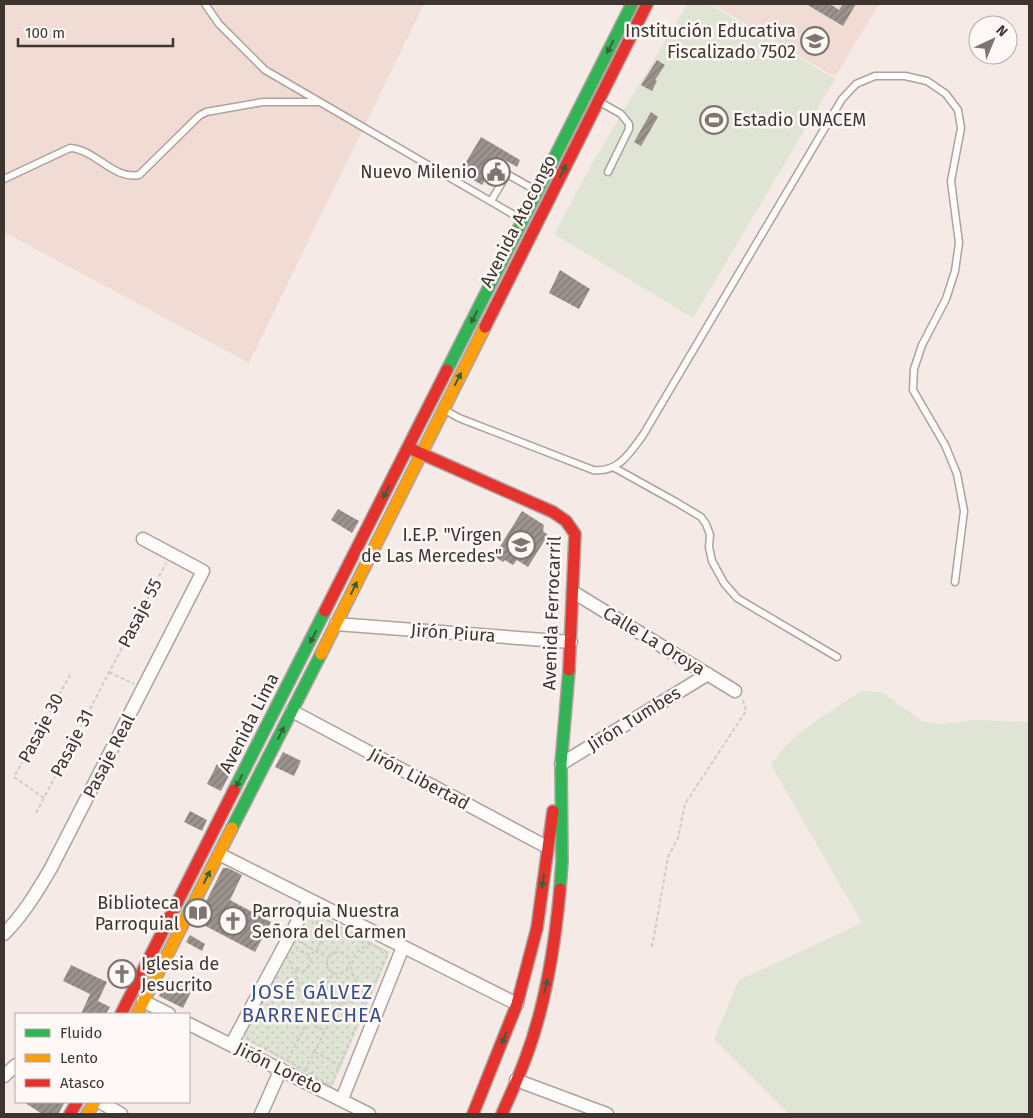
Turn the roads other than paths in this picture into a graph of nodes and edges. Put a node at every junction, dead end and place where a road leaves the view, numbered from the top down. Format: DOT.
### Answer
graph roads {
  1 [pos="197,4"];
  2 [pos="647,4"];
  3 [pos="206,5"];
  4 [pos="631,6"];
  5 [pos="642,15"];
  6 [pos="586,96"];
  7 [pos="598,101"];
  8 [pos="320,102"];
  9 [pos="608,172"];
  10 [pos="4,179"];
  11 [pos="538,192"];
  12 [pos="549,198"];
  13 [pos="491,201"];
  14 [pos="523,220"];
  15 [pos="535,227"];
  16 [pos="433,398"];
  17 [pos="443,409"];
  18 [pos="408,448"];
  19 [pos="421,454"];
  20 [pos="613,467"];
  21 [pos="143,539"];
  22 [pos="955,582"];
  23 [pos="573,592"];
  24 [pos="336,624"];
  25 [pos="571,642"];
  26 [pos="837,657"];
  27 [pos="708,674"];
  28 [pos="735,690"];
  29 [pos="292,711"];
  30 [pos="561,764"];
  31 [pos="547,846"];
  32 [pos="219,854"];
  33 [pos="309,905"];
  34 [pos="4,934"];
  35 [pos="403,947"];
  36 [pos="143,1001"];
  37 [pos="517,1004"];
  38 [pos="122,1013"];
  39 [pos="137,1013"];
  40 [pos="167,1013"];
  41 [pos="190,1024"];
  42 [pos="232,1045"];
  43 [pos="284,1063"];
  44 [pos="15,1065"];
  45 [pos="4,1076"];
  46 [pos="516,1080"];
  47 [pos="342,1099"];
  48 [pos="76,1103"];
  49 [pos="94,1103"];
  50 [pos="102,1103"];
  51 [pos="70,1114"];
  52 [pos="87,1114"];
  53 [pos="121,1114"];
  54 [pos="261,1114"];
  55 [pos="369,1114"];
  56 [pos="473,1114"];
  57 [pos="502,1114"];
  58 [pos="607,1114"];
  1 -- 3 [label="lane"];
  2 -- 5 [label="main road, Avenida Atocongo"];
  3 -- 8 [label="lane"];
  4 -- 5 [label="main road"];
  4 -- 6 [label="main road, Avenida Atocongo, one-way"];
  5 -- 7 [label="main road, Avenida Atocongo"];
  6 -- 7 [label="lane"];
  6 -- 11 [label="main road, Avenida Atocongo"];
  7 -- 9 [label="lane"];
  12 -- 7 [label="main road, Avenida Atocongo, one-way"];
  8 -- 10 [label="lane"];
  8 -- 13 [label="lane"];
  11 -- 12 [label="lane"];
  11 -- 13 [label="lane"];
  11 -- 14 [label="main road, Avenida Atocongo"];
  12 -- 15 [label="main road, Avenida Atocongo"];
  13 -- 14 [label="lane"];
  14 -- 15 [label="lane"];
  14 -- 16 [label="main road, Avenida Atocongo, one-way"];
  17 -- 15 [label="main road, Avenida Atocongo, one-way"];
  16 -- 17 [label="lane"];
  16 -- 18 [label="main road, Avenida Atocongo"];
  17 -- 19 [label="main road, Avenida Atocongo"];
  17 -- 20 [label="lane"];
  18 -- 19 [label="main road, Avenida Ferrocarril"];
  18 -- 38 [label="main road, Avenida Lima, one-way"];
  19 -- 23 [label="main road, Avenida Ferrocarril"];
  24 -- 19 [label="main road, Avenida Lima, one-way"];
  20 -- 22 [label="lane"];
  20 -- 26 [label="lane"];
  21 -- 34 [label="street, Pasaje Real"];
  23 -- 25 [label="main road, Avenida Ferrocarril"];
  23 -- 27 [label="street, Calle La Oroya"];
  24 -- 25 [label="street, Jirón Piura"];
  24 -- 29 [label="main road, Avenida Lima"];
  25 -- 30 [label="main road, Avenida Ferrocarril"];
  27 -- 28 [label="street, Calle La Oroya"];
  27 -- 30 [label="street, Jirón Tumbes"];
  29 -- 31 [label="street, Jirón Libertad"];
  32 -- 29 [label="main road, Avenida Lima, one-way"];
  30 -- 31 [label="main road, Avenida Ferrocarril"];
  46 -- 30 [label="main road, Avenida Ferrocarril, one-way"];
  31 -- 37 [label="main road, Avenida Ferrocarril, one-way"];
  32 -- 33 [label="street"];
  36 -- 32 [label="main road, Avenida Lima, one-way"];
  33 -- 35 [label="street"];
  33 -- 42 [label="street"];
  35 -- 37 [label="street"];
  35 -- 47 [label="street"];
  36 -- 39 [label="main road, Avenida Lima"];
  36 -- 40 [label="street"];
  37 -- 56 [label="main road, Avenida Ferrocarril, one-way"];
  41 -- 42 [label="street, Jirón Loreto"];
  42 -- 43 [label="street, Jirón Loreto"];
  43 -- 47 [label="street, Jirón Loreto"];
  43 -- 54 [label="street"];
  44 -- 45 [label="street"];
  46 -- 57 [label="main road, Avenida Ferrocarril"];
  46 -- 58 [label="street"];
  47 -- 55 [label="street, Jirón Loreto"];
  48 -- 51 [label="main road"];
  49 -- 52 [label="main road"];
  50 -- 53 [label="street"];
}
